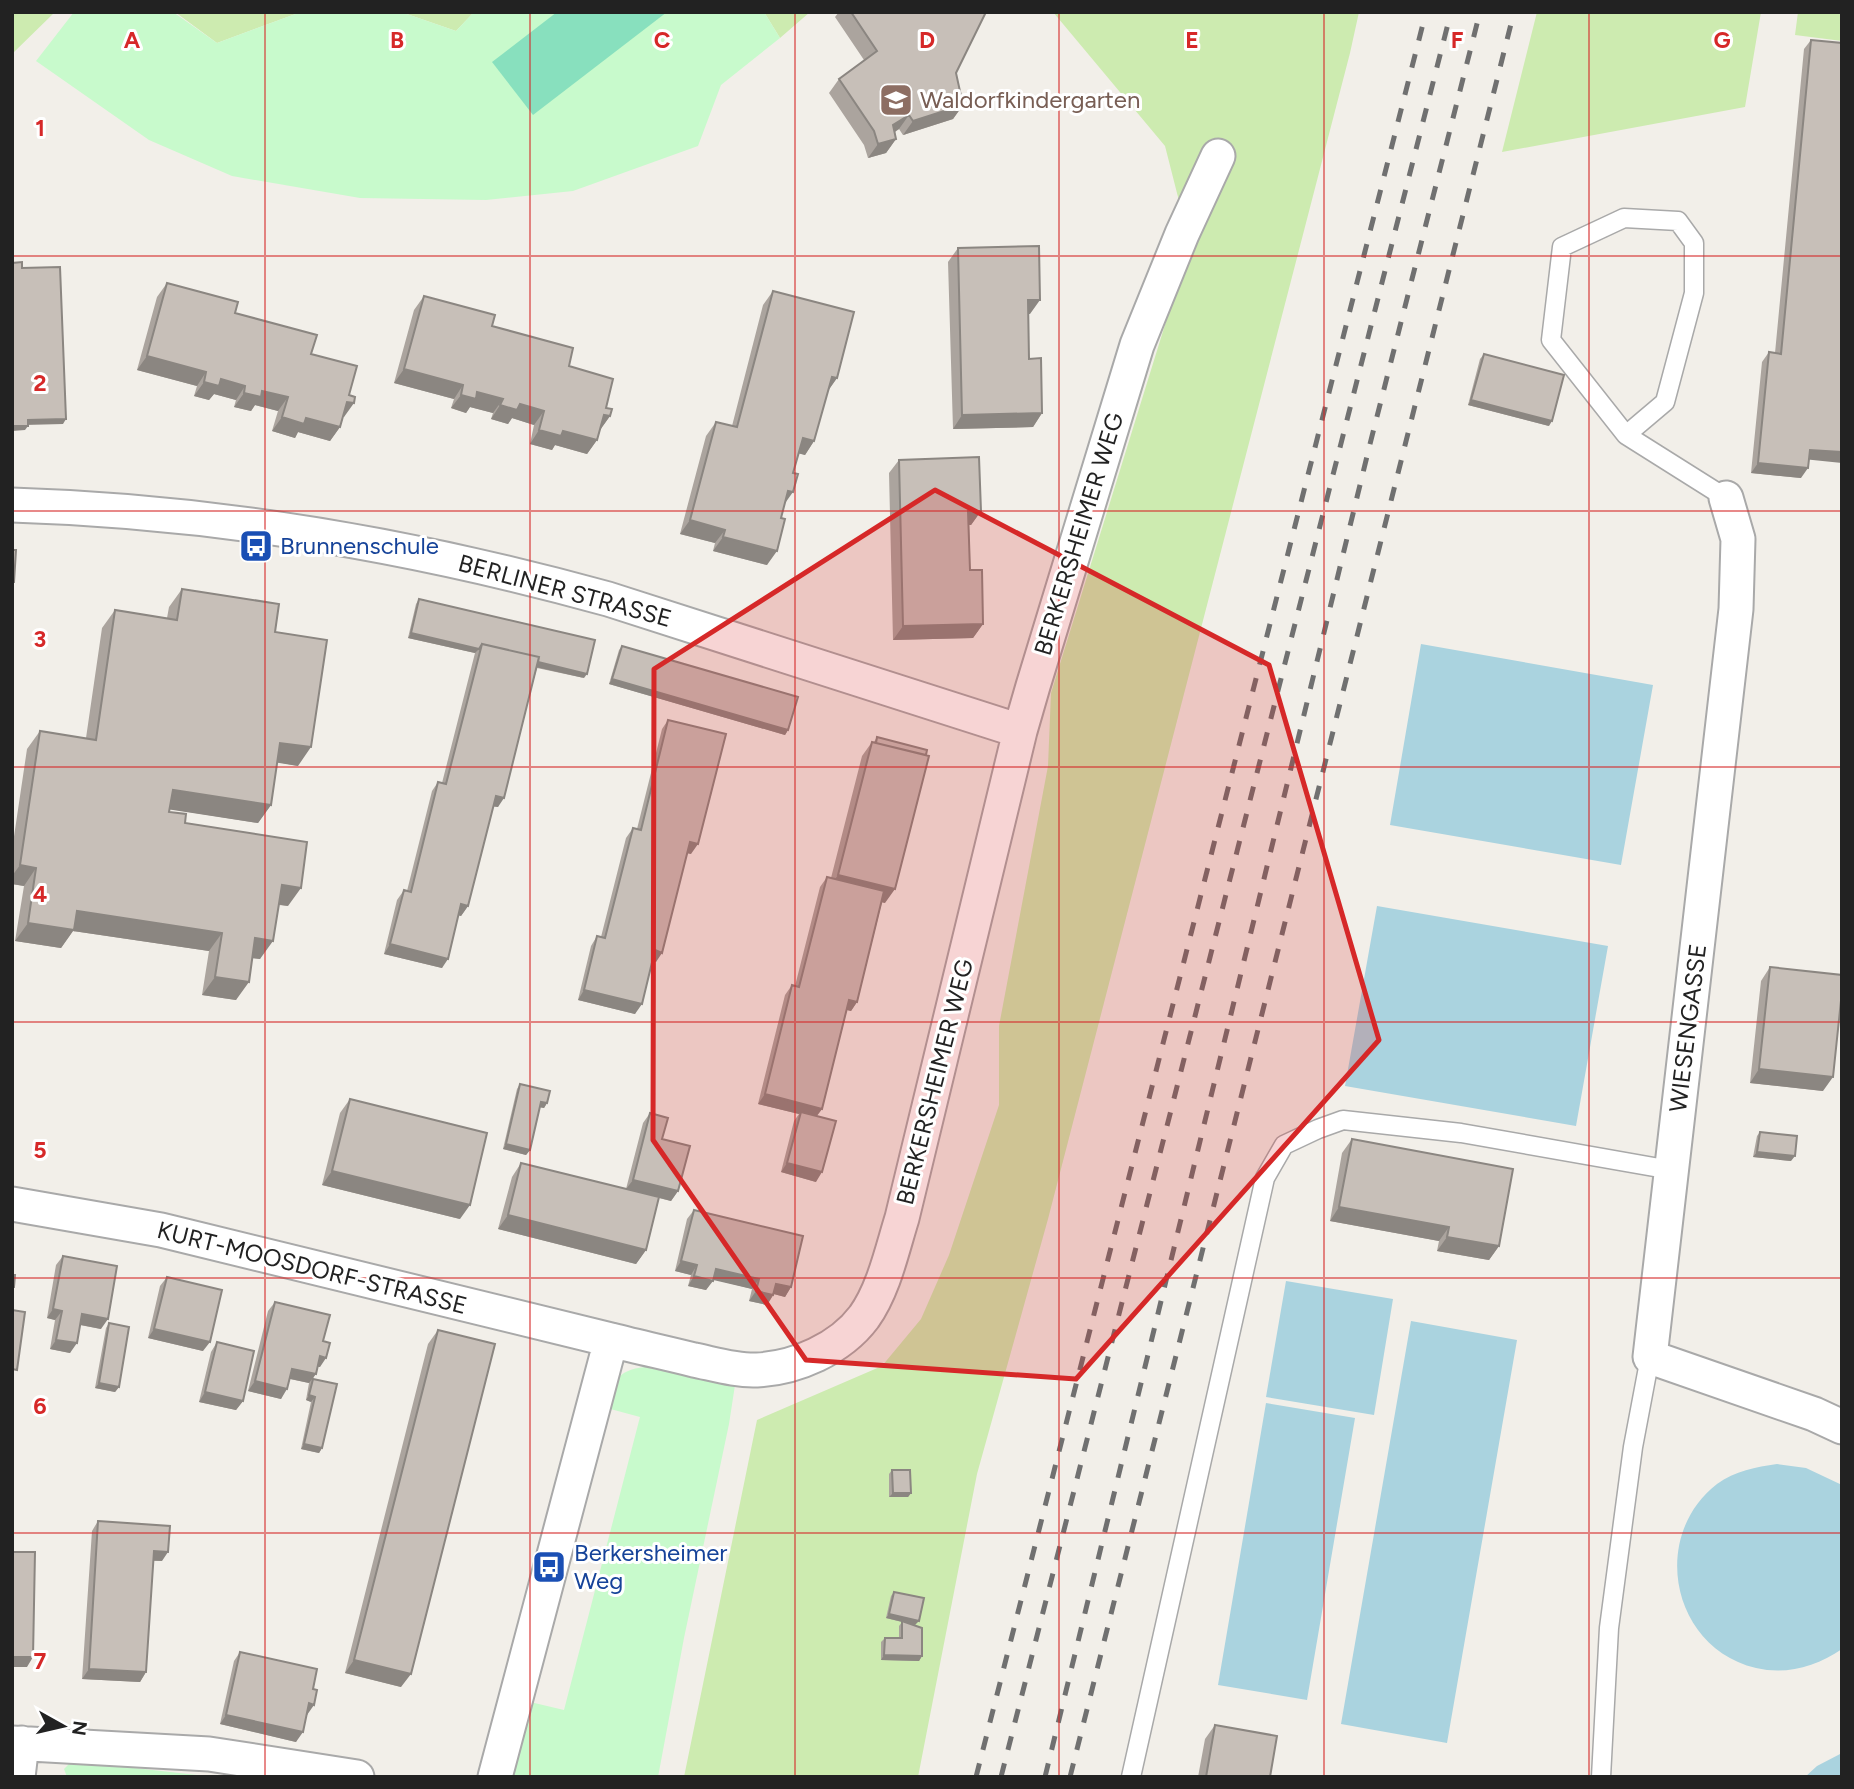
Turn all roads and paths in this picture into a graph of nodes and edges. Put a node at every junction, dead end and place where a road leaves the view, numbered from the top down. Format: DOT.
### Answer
graph roads {
  1 [pos="1218,156"];
  2 [pos="1626,435"];
  3 [pos="1726,498"];
  4 [pos="12,505"];
  5 [pos="1020,732"];
  6 [pos="1671,1170"];
  7 [pos="12,1204"];
  8 [pos="611,1340"];
  9 [pos="1650,1357"];
  10 [pos="1842,1427"];
  11 [pos="17,1743"];
  12 [pos="18,1777"];
  13 [pos="357,1777"];
  14 [pos="495,1777"];
  15 [pos="1131,1777"];
  16 [pos="1601,1777"];
  1 -- 5 [label="street, BERKERSHEIMER WEG"];
  2 -- 2 [label="lane"];
  2 -- 3 [label="lane"];
  3 -- 6 [label="street, WIESENGASSE"];
  4 -- 5 [label="street, BERLINER STRASSE"];
  5 -- 8 [label="street, BERKERSHEIMER WEG"];
  6 -- 9 [label="street, WIESENGASSE"];
  6 -- 15 [label="lane"];
  7 -- 8 [label="street, KURT-MOOSDORF-STRASSE"];
  8 -- 14 [label="street"];
  9 -- 10 [label="street"];
  9 -- 16 [label="lane"];
  11 -- 12 [label="street"];
  11 -- 13 [label="street"];
}
